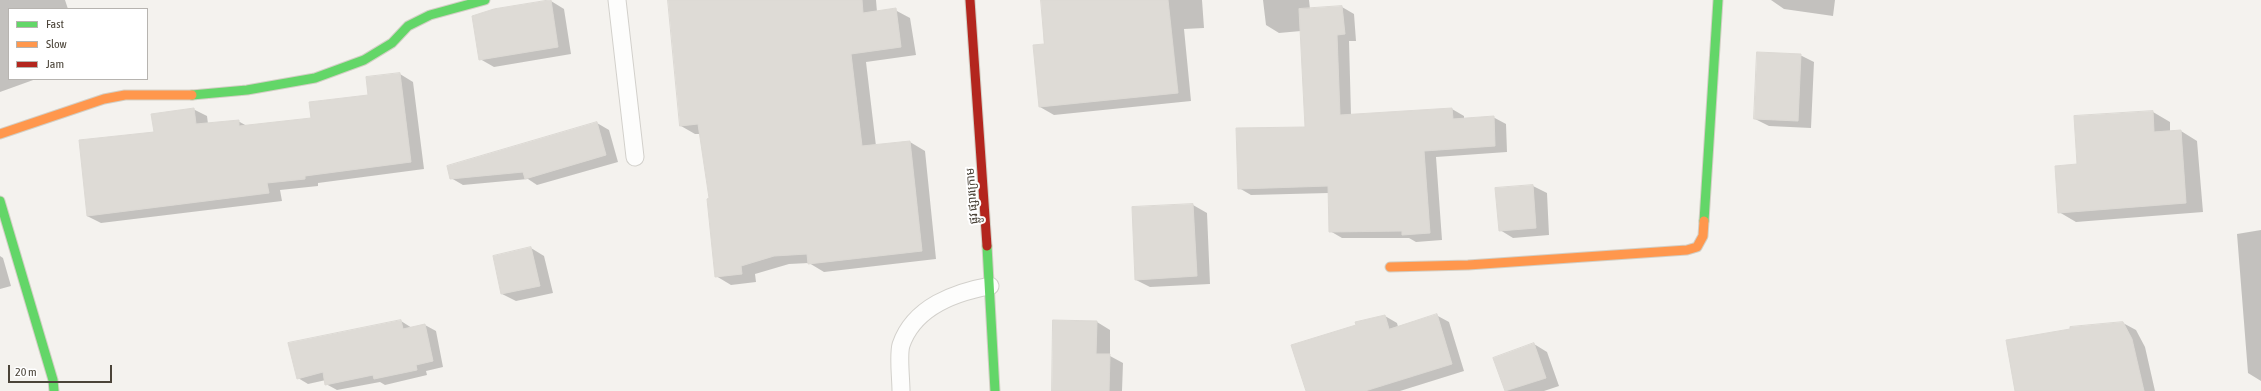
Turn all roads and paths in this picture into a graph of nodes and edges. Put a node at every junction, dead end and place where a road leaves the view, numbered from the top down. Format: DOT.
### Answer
graph roads {
  1 [pos="485,0"];
  2 [pos="617,0"];
  3 [pos="970,0"];
  4 [pos="1718,0"];
  5 [pos="0,134"];
  6 [pos="634,157"];
  7 [pos="0,201"];
  8 [pos="1390,267"];
  9 [pos="990,286"];
  10 [pos="54,391"];
  11 [pos="901,391"];
  12 [pos="995,391"];
  1 -- 5 [label="street"];
  2 -- 6 [label="lane"];
  3 -- 9 [label="street, ផ្លូវ ផ្សារក្រោម"];
  4 -- 8 [label="street"];
  7 -- 10 [label="street"];
  9 -- 11 [label="lane"];
  9 -- 12 [label="street, ផ្លូវ ផ្សារក្រោម"];
}
